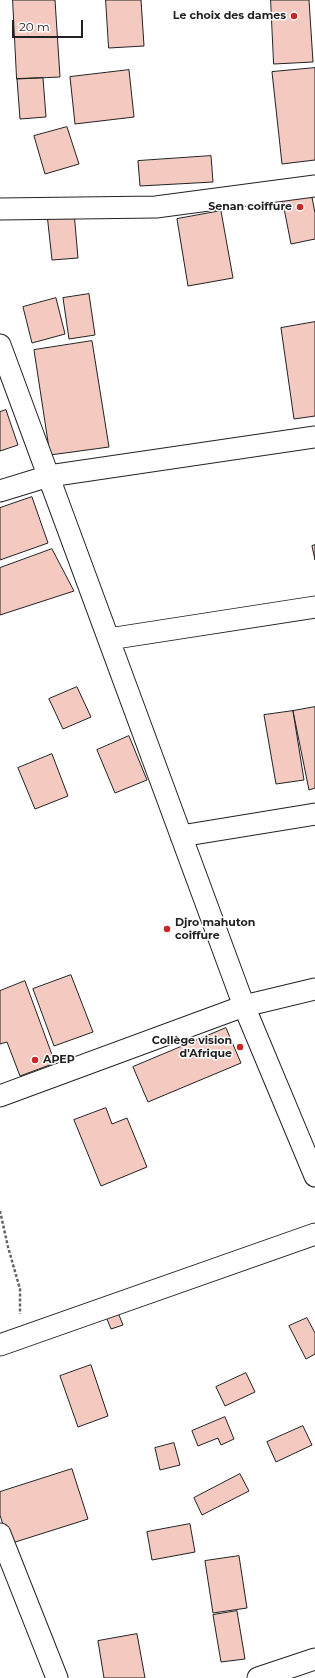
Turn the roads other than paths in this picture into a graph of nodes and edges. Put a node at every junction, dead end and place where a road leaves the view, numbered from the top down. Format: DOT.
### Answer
graph roads {
  1 [pos="315,186"];
  2 [pos="0,209"];
  3 [pos="0,345"];
  4 [pos="315,437"];
  5 [pos="49,476"];
  6 [pos="0,491"];
  7 [pos="315,607"];
  8 [pos="109,639"];
  9 [pos="315,814"];
  10 [pos="182,836"];
  11 [pos="315,989"];
  12 [pos="244,1006"];
  13 [pos="0,1096"];
  14 [pos="315,1176"];
  15 [pos="315,1234"];
  16 [pos="3,1344"];
  17 [pos="0,1534"];
  18 [pos="315,1659"];
  19 [pos="57,1678"];
  20 [pos="258,1678"];
  1 -- 2 [label="street"];
  3 -- 5 [label="street"];
  4 -- 5 [label="street"];
  5 -- 6 [label="street"];
  5 -- 8 [label="street"];
  7 -- 8 [label="street"];
  8 -- 10 [label="street"];
  9 -- 10 [label="street"];
  10 -- 12 [label="street"];
  11 -- 12 [label="street"];
  12 -- 13 [label="street"];
  12 -- 14 [label="street"];
  15 -- 16 [label="street"];
  17 -- 19 [label="street"];
  18 -- 20 [label="street"];
}
